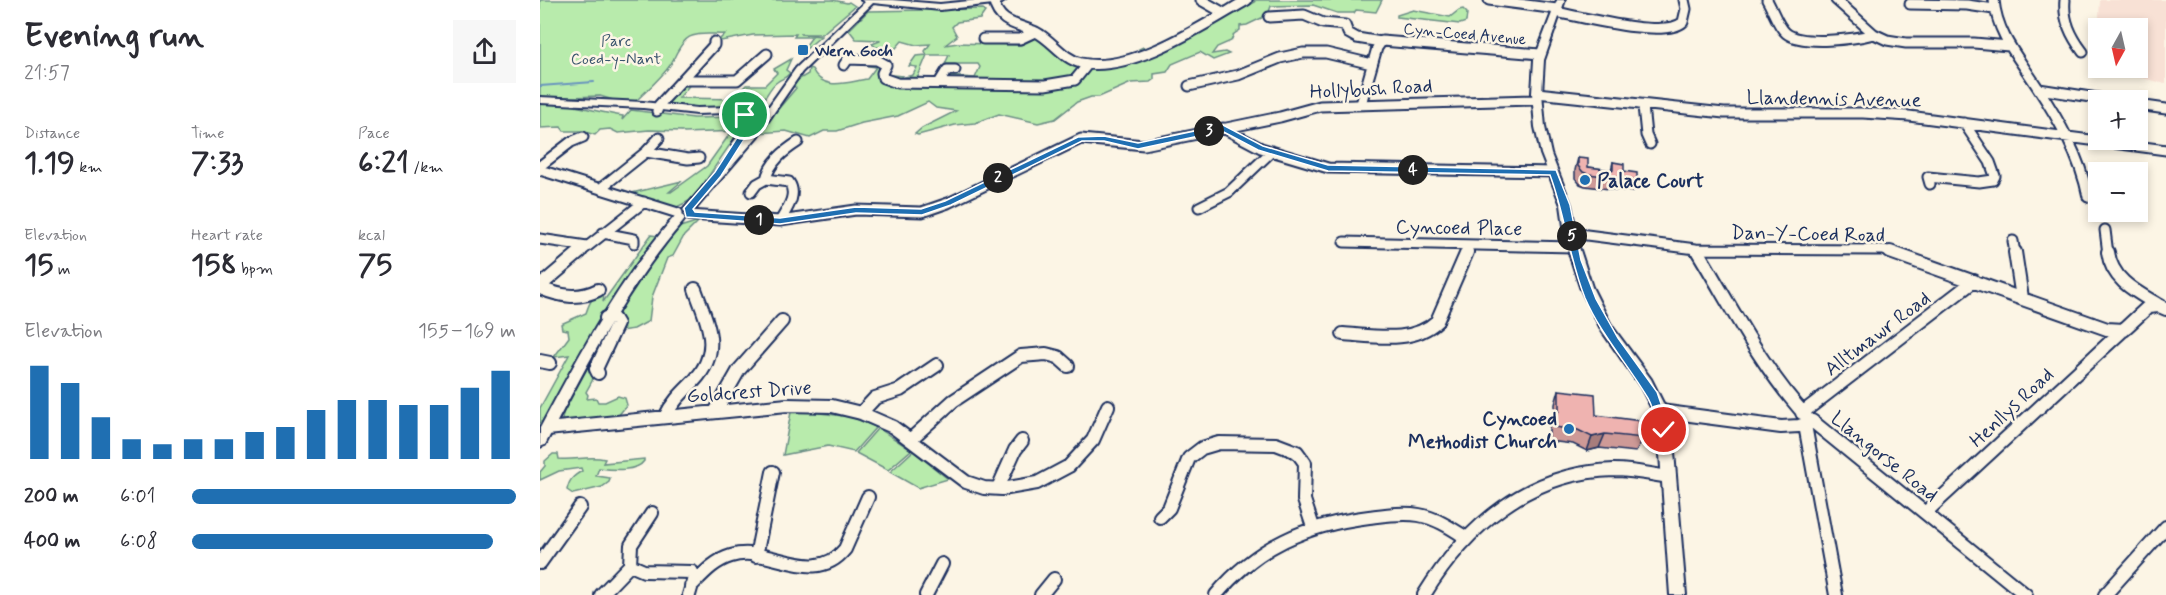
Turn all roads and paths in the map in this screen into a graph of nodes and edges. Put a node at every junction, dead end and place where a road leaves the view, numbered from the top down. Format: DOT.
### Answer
graph roads {
  1 [pos="867,0"];
  2 [pos="1201,0"];
  3 [pos="1247,0"];
  4 [pos="1489,0"];
  5 [pos="1684,0"];
  6 [pos="1767,0"];
  7 [pos="1836,0"];
  8 [pos="2065,0"];
  9 [pos="998,1"];
  10 [pos="1910,4"];
  11 [pos="1994,4"];
  12 [pos="1558,7"];
  13 [pos="1224,13"];
  14 [pos="1269,17"];
  15 [pos="1035,32"];
  16 [pos="1874,34"];
  17 [pos="983,39"];
  18 [pos="714,42"];
  19 [pos="1381,42"];
  20 [pos="2009,46"];
  21 [pos="2083,52"];
  22 [pos="767,54"];
  23 [pos="1540,54"];
  24 [pos="1088,64"];
  25 [pos="1372,64"];
  26 [pos="844,65"];
  27 [pos="955,70"];
  28 [pos="682,81"];
  29 [pos="939,83"];
  30 [pos="1189,86"];
  31 [pos="2039,89"];
  32 [pos="1537,97"];
  33 [pos="2088,97"];
  34 [pos="540,100"];
  35 [pos="1361,104"];
  36 [pos="1643,106"];
  37 [pos="2148,106"];
  38 [pos="658,109"];
  39 [pos="2166,109"];
  40 [pos="764,112"];
  41 [pos="747,120"];
  42 [pos="1964,123"];
  43 [pos="1223,128"];
  44 [pos="2065,136"];
  45 [pos="582,137"];
  46 [pos="659,138"];
  47 [pos="798,142"];
  48 [pos="1650,144"];
  49 [pos="2166,150"];
  50 [pos="646,152"];
  51 [pos="1271,152"];
  52 [pos="699,158"];
  53 [pos="540,166"];
  54 [pos="540,170"];
  55 [pos="1553,172"];
  56 [pos="718,174"];
  57 [pos="766,179"];
  58 [pos="1930,184"];
  59 [pos="601,188"];
  60 [pos="751,192"];
  61 [pos="2088,196"];
  62 [pos="644,202"];
  63 [pos="1199,207"];
  64 [pos="683,214"];
  65 [pos="780,221"];
  66 [pos="2105,230"];
  67 [pos="603,233"];
  68 [pos="1571,233"];
  69 [pos="540,239"];
  70 [pos="2013,241"];
  71 [pos="1344,242"];
  72 [pos="634,243"];
  73 [pos="1468,245"];
  74 [pos="587,246"];
  75 [pos="1573,247"];
  76 [pos="1696,249"];
  77 [pos="1974,281"];
  78 [pos="540,287"];
  79 [pos="696,289"];
  80 [pos="598,290"];
  81 [pos="2022,298"];
  82 [pos="2165,309"];
  83 [pos="606,318"];
  84 [pos="782,321"];
  85 [pos="2124,330"];
  86 [pos="1343,334"];
  87 [pos="937,365"];
  88 [pos="1068,366"];
  89 [pos="598,373"];
  90 [pos="1108,406"];
  91 [pos="1660,411"];
  92 [pos="716,412"];
  93 [pos="861,413"];
  94 [pos="665,417"];
  95 [pos="1806,420"];
  96 [pos="547,429"];
  97 [pos="911,439"];
  98 [pos="540,441"];
  99 [pos="1022,441"];
  100 [pos="773,472"];
  101 [pos="1668,477"];
  102 [pos="998,488"];
  103 [pos="868,497"];
  104 [pos="580,507"];
  105 [pos="652,513"];
  106 [pos="1925,513"];
  107 [pos="1160,517"];
  108 [pos="1313,527"];
  109 [pos="2166,527"];
  110 [pos="1466,537"];
  111 [pos="756,556"];
  112 [pos="540,563"];
  113 [pos="942,564"];
  114 [pos="630,565"];
  115 [pos="1054,579"];
  116 [pos="690,590"];
  117 [pos="601,595"];
  118 [pos="926,595"];
  119 [pos="1041,595"];
  120 [pos="1216,595"];
  121 [pos="1424,595"];
  122 [pos="1678,595"];
  123 [pos="1836,595"];
  124 [pos="2026,595"];
  125 [pos="2105,595"];
  1 -- 9 [label="street"];
  1 -- 40 [label="street"];
  2 -- 13 [label="street"];
  3 -- 13 [label="street"];
  4 -- 12 [label="street"];
  5 -- 12 [label="street"];
  6 -- 16 [label="street"];
  7 -- 16 [label="street"];
  8 -- 21 [label="street"];
  9 -- 15 [label="street"];
  10 -- 11 [label="street"];
  11 -- 20 [label="street"];
  12 -- 23 [label="street"];
  13 -- 24 [label="street"];
  14 -- 19 [label="street"];
  15 -- 17 [label="street"];
  15 -- 24 [label="street"];
  16 -- 20 [label="street"];
  18 -- 28 [label="street"];
  19 -- 23 [label="street, Cyn-Coed Avenue"];
  19 -- 25 [label="street, Cyn-Coed Avenue"];
  20 -- 31 [label="street"];
  22 -- 28 [label="street"];
  23 -- 32 [label="street"];
  24 -- 29 [label="street"];
  25 -- 30 [label="street"];
  25 -- 35 [label="street, Cyn-Coed Avenue"];
  26 -- 29 [label="street"];
  27 -- 29 [label="street"];
  28 -- 38 [label="street"];
  31 -- 33 [label="street"];
  31 -- 44 [label="street"];
  32 -- 35 [label="street, Hollybush Road"];
  32 -- 36 [label="street, Llandennis Avenue"];
  32 -- 55 [label="street"];
  34 -- 38 [label="street"];
  35 -- 43 [label="street, Hollybush Road"];
  36 -- 42 [label="street, Llandennis Avenue"];
  36 -- 48 [label="street"];
  37 -- 39 [label="street"];
  38 -- 40 [label="street"];
  38 -- 41 [label="street"];
  40 -- 41 [label="street"];
  40 -- 56 [label="street"];
  41 -- 56 [label="street"];
  42 -- 44 [label="street, Llandennis Avenue"];
  42 -- 58 [label="street"];
  43 -- 51 [label="street"];
  43 -- 65 [label="street, Hollybush Road"];
  44 -- 49 [label="street, Llandennis Avenue"];
  44 -- 61 [label="street"];
  45 -- 53 [label="street"];
  46 -- 50 [label="street"];
  47 -- 57 [label="street"];
  50 -- 52 [label="street"];
  50 -- 59 [label="street"];
  51 -- 55 [label="street"];
  51 -- 63 [label="street"];
  54 -- 59 [label="street, Hollybush Road"];
  55 -- 68 [label="street"];
  56 -- 64 [label="street"];
  57 -- 60 [label="street"];
  57 -- 65 [label="street"];
  59 -- 62 [label="street, Hollybush Road"];
  62 -- 64 [label="street, Hollybush Road"];
  62 -- 67 [label="street"];
  64 -- 65 [label="street, Hollybush Road"];
  64 -- 83 [label="street"];
  66 -- 82 [label="street"];
  67 -- 72 [label="street"];
  67 -- 74 [label="street"];
  68 -- 75 [label="street"];
  68 -- 76 [label="street, Dan-Y-Coed Road"];
  69 -- 74 [label="street"];
  70 -- 81 [label="street"];
  71 -- 73 [label="street, Cyncoed Place"];
  73 -- 75 [label="street, Cyncoed Place"];
  73 -- 86 [label="street"];
  74 -- 78 [label="street"];
  75 -- 91 [label="street"];
  76 -- 77 [label="street, Dan-Y-Coed Road"];
  76 -- 95 [label="street"];
  77 -- 81 [label="street, Dan-Y-Coed Road"];
  77 -- 95 [label="street, Alltmawr Road"];
  78 -- 80 [label="street"];
  79 -- 94 [label="street"];
  81 -- 85 [label="street, Dan-Y-Coed Road"];
  82 -- 85 [label="street"];
  83 -- 89 [label="street"];
  83 -- 96 [label="street"];
  84 -- 92 [label="street"];
  85 -- 106 [label="street, Henllys Road"];
  87 -- 93 [label="street"];
  88 -- 97 [label="street"];
  90 -- 102 [label="street, Goldcrest Drive"];
  91 -- 95 [label="street, Llangorse Road"];
  91 -- 101 [label="street"];
  92 -- 93 [label="street, Goldcrest Drive"];
  92 -- 94 [label="street, Goldcrest Drive"];
  93 -- 97 [label="street, Goldcrest Drive"];
  94 -- 96 [label="street, Goldcrest Drive"];
  95 -- 106 [label="street, Llangorse Road"];
  95 -- 123 [label="street"];
  96 -- 98 [label="street"];
  97 -- 102 [label="street, Goldcrest Drive"];
  99 -- 102 [label="street"];
  100 -- 111 [label="street"];
  101 -- 110 [label="street"];
  101 -- 122 [label="street"];
  103 -- 111 [label="street"];
  104 -- 112 [label="street"];
  105 -- 114 [label="street"];
  106 -- 124 [label="street, Llangorse Road"];
  107 -- 108 [label="street"];
  108 -- 110 [label="street"];
  108 -- 120 [label="street"];
  109 -- 125 [label="street"];
  110 -- 121 [label="street"];
  111 -- 116 [label="street"];
  113 -- 118 [label="street"];
  114 -- 116 [label="street"];
  114 -- 117 [label="street"];
  115 -- 119 [label="street"];
}
